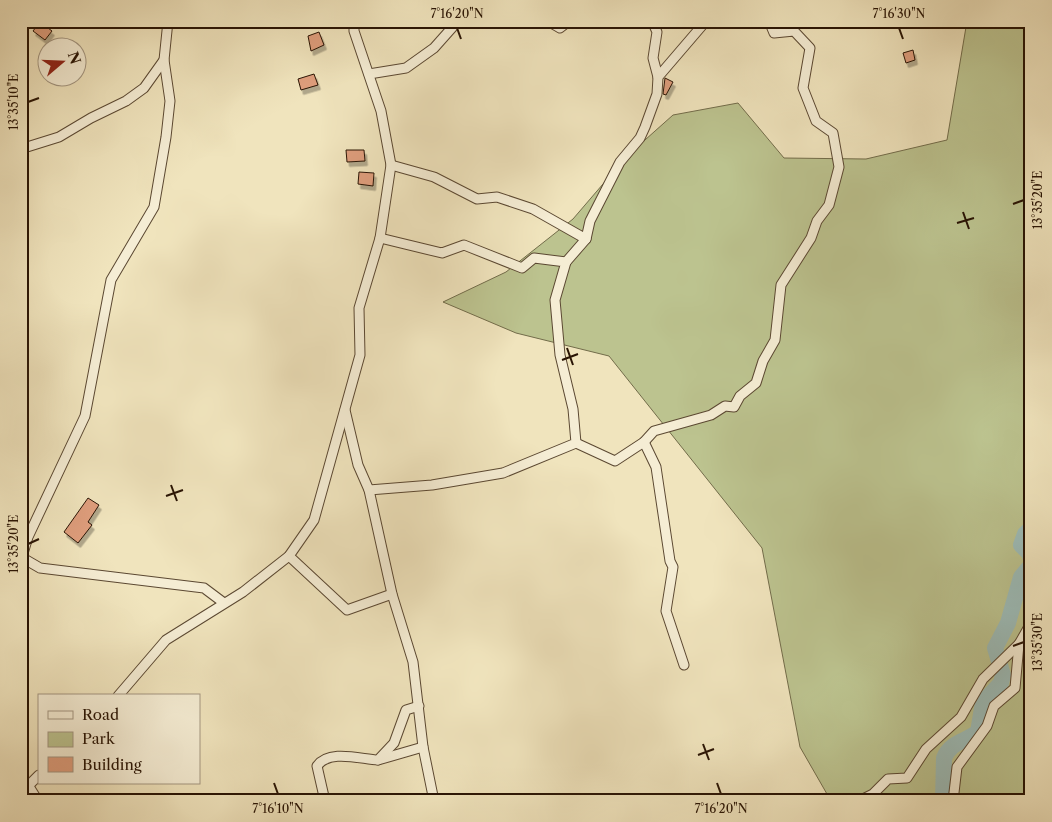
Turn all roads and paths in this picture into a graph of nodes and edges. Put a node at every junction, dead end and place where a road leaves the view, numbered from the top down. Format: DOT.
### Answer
graph roads {
  1 [pos="168,21"];
  2 [pos="354,21"];
  3 [pos="458,21"];
  4 [pos="549,21"];
  5 [pos="569,21"];
  6 [pos="652,21"];
  7 [pos="706,21"];
  8 [pos="769,21"];
  9 [pos="164,60"];
  10 [pos="369,74"];
  11 [pos="658,77"];
  12 [pos="21,147"];
  13 [pos="391,165"];
  14 [pos="380,238"];
  15 [pos="586,239"];
  16 [pos="566,262"];
  17 [pos="345,407"];
  18 [pos="644,442"];
  19 [pos="576,444"];
  20 [pos="369,490"];
  21 [pos="289,556"];
  22 [pos="22,558"];
  23 [pos="392,594"];
  24 [pos="224,603"];
  25 [pos="1031,623"];
  26 [pos="1019,644"];
  27 [pos="684,665"];
  28 [pos="120,694"];
  29 [pos="418,706"];
  30 [pos="423,747"];
  31 [pos="378,760"];
  32 [pos="38,776"];
  33 [pos="24,789"];
  34 [pos="38,801"];
  35 [pos="325,801"];
  36 [pos="434,801"];
  37 [pos="859,801"];
  38 [pos="952,801"];
  1 -- 9 [label="street"];
  2 -- 10 [label="street"];
  3 -- 10 [label="street"];
  4 -- 5 [label="street"];
  6 -- 11 [label="street"];
  7 -- 11 [label="street"];
  8 -- 18 [label="street"];
  9 -- 12 [label="street"];
  9 -- 22 [label="street"];
  10 -- 13 [label="street"];
  11 -- 15 [label="street"];
  13 -- 14 [label="street"];
  13 -- 15 [label="street"];
  14 -- 16 [label="street"];
  14 -- 17 [label="street"];
  15 -- 16 [label="street"];
  16 -- 19 [label="street"];
  17 -- 20 [label="street"];
  17 -- 21 [label="street"];
  18 -- 19 [label="street"];
  18 -- 27 [label="street"];
  19 -- 20 [label="street"];
  20 -- 23 [label="street"];
  21 -- 23 [label="street"];
  21 -- 24 [label="street"];
  22 -- 24 [label="street"];
  23 -- 29 [label="street"];
  24 -- 28 [label="street"];
  25 -- 26 [label="street"];
  26 -- 37 [label="street"];
  26 -- 38 [label="street"];
  29 -- 30 [label="street"];
  29 -- 31 [label="street"];
  30 -- 31 [label="street"];
  30 -- 36 [label="street"];
  31 -- 35 [label="street"];
  32 -- 33 [label="street"];
  33 -- 34 [label="street"];
}
